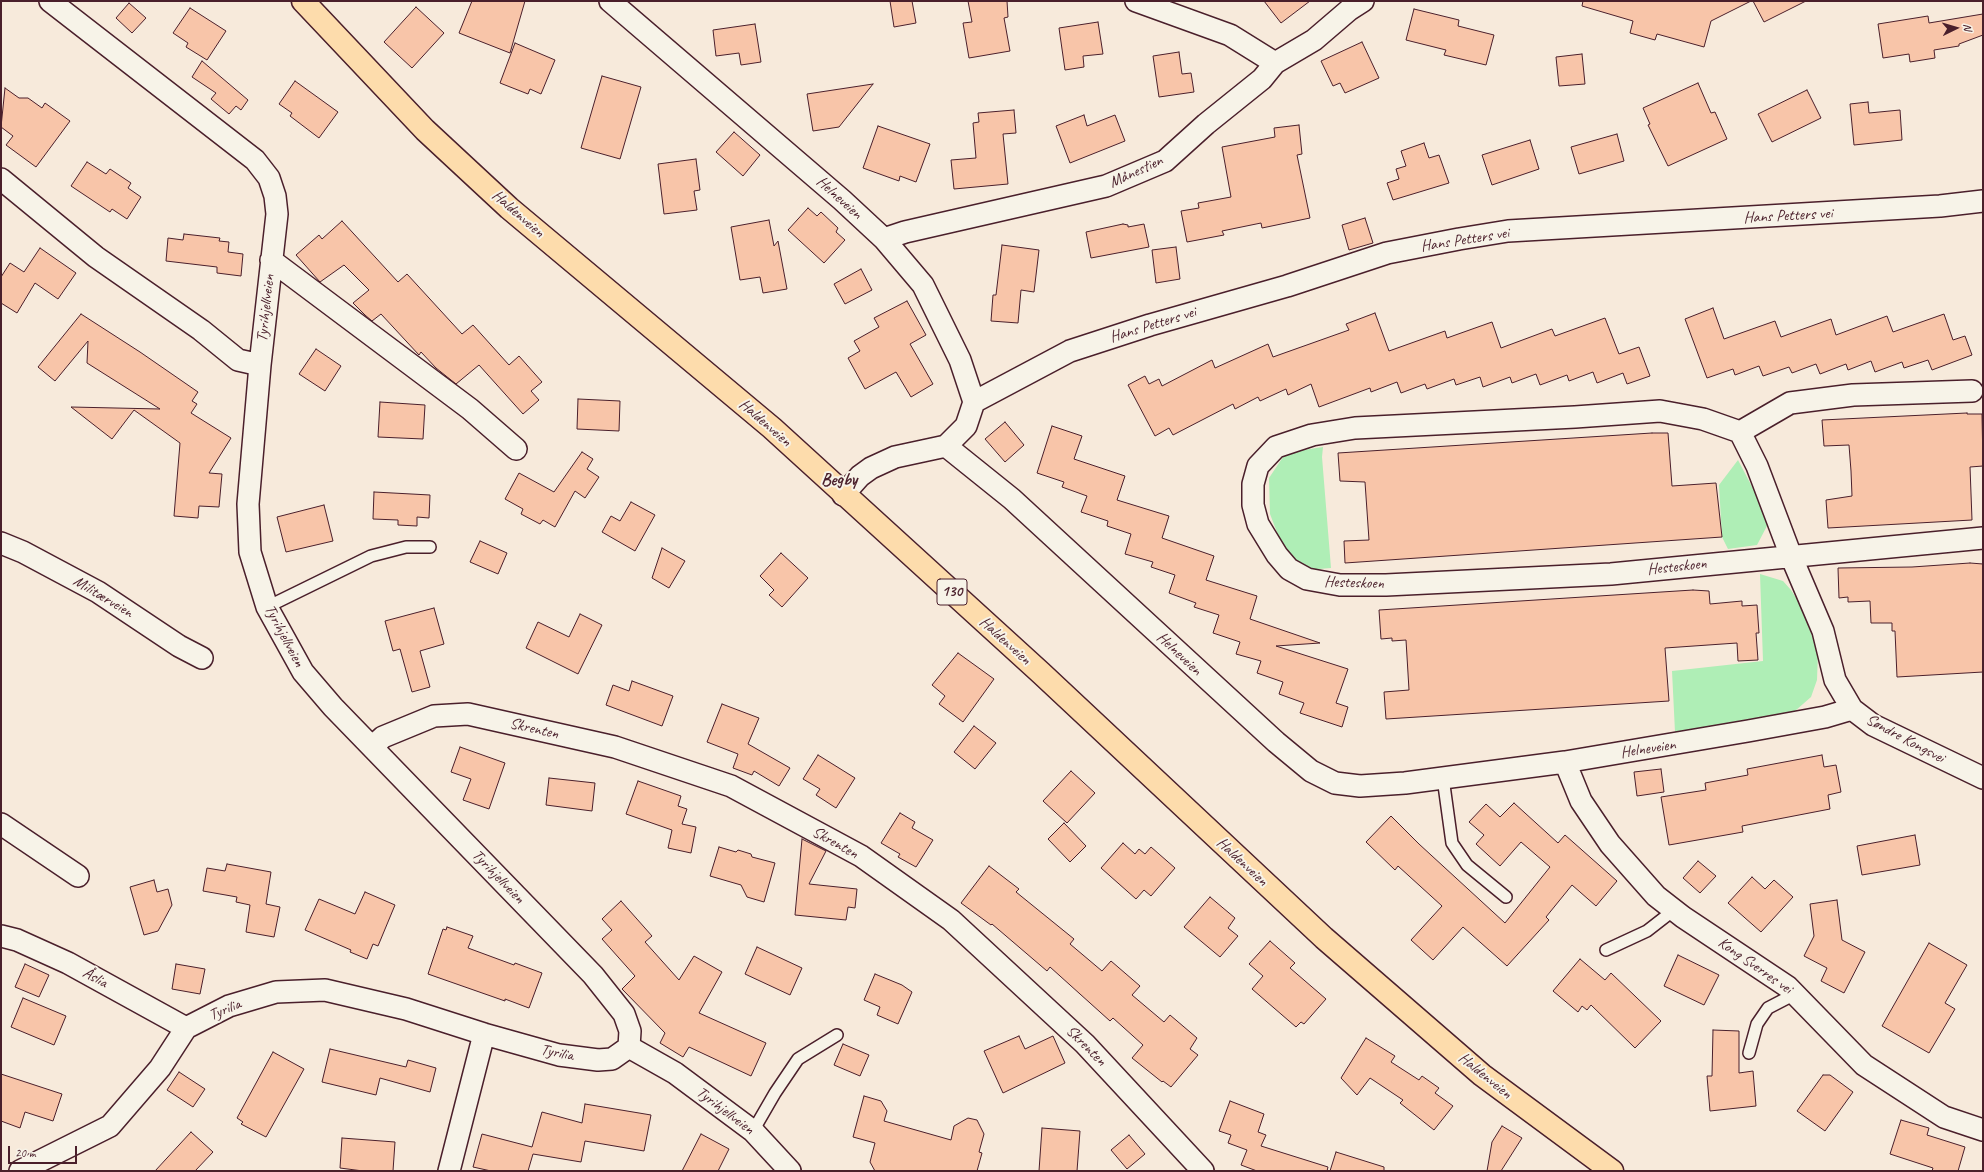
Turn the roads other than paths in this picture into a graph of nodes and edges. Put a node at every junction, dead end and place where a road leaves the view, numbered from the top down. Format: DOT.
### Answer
graph roads {
  1 [pos="50,1"];
  2 [pos="303,1"];
  3 [pos="610,1"];
  4 [pos="1136,1"];
  5 [pos="1363,1"];
  6 [pos="1275,63"];
  7 [pos="1,180"];
  8 [pos="1983,201"];
  9 [pos="884,239"];
  10 [pos="271,260"];
  11 [pos="260,365"];
  12 [pos="1972,391"];
  13 [pos="974,402"];
  14 [pos="1740,432"];
  15 [pos="946,446"];
  16 [pos="516,448"];
  17 [pos="843,495"];
  18 [pos="1983,538"];
  19 [pos="1,543"];
  20 [pos="430,548"];
  21 [pos="1791,556"];
  22 [pos="266,607"];
  23 [pos="202,658"];
  24 [pos="1852,709"];
  25 [pos="372,747"];
  26 [pos="1983,760"];
  27 [pos="1564,762"];
  28 [pos="1958,768"];
  29 [pos="1443,778"];
  30 [pos="1983,778"];
  31 [pos="1,824"];
  32 [pos="78,876"];
  33 [pos="1506,897"];
  34 [pos="1674,910"];
  35 [pos="1,936"];
  36 [pos="1606,950"];
  37 [pos="1795,994"];
  38 [pos="186,1028"];
  39 [pos="484,1034"];
  40 [pos="837,1035"];
  41 [pos="629,1047"];
  42 [pos="1750,1053"];
  43 [pos="1983,1130"];
  44 [pos="753,1131"];
  45 [pos="20,1171"];
  46 [pos="449,1171"];
  47 [pos="790,1171"];
  48 [pos="1203,1171"];
  49 [pos="1612,1171"];
  1 -- 10 [label="street, Tyrihjellveien"];
  2 -- 17 [label="main road, Haldenveien / 130"];
  3 -- 9 [label="street, Helneveien"];
  4 -- 6 [label="street"];
  5 -- 6 [label="street, Månestien"];
  6 -- 9 [label="street, Månestien"];
  7 -- 11 [label="street"];
  8 -- 13 [label="street, Hans Petters vei"];
  9 -- 13 [label="street, Helneveien"];
  10 -- 11 [label="street, Tyrihjellveien"];
  10 -- 16 [label="street"];
  11 -- 22 [label="street, Tyrihjellveien"];
  12 -- 14 [label="street"];
  13 -- 15 [label="street"];
  14 -- 21 [label="street"];
  14 -- 21 [label="street, Hesteskoen"];
  15 -- 17 [label="street"];
  15 -- 29 [label="street, Helneveien"];
  17 -- 49 [label="main road, Haldenveien / 130"];
  18 -- 21 [label="street, Hesteskoen"];
  19 -- 23 [label="street, Militærveien"];
  20 -- 22 [label="lane"];
  21 -- 24 [label="street"];
  22 -- 25 [label="street, Tyrihjellveien"];
  24 -- 27 [label="street, Helneveien"];
  24 -- 28 [label="street, Søndre Kongsvei"];
  25 -- 41 [label="street, Tyrihjellveien"];
  25 -- 48 [label="street, Skrenten"];
  26 -- 28 [label="street, Søndre Kongsvei"];
  27 -- 29 [label="street, Helneveien"];
  27 -- 34 [label="street, Kong Sverres vei"];
  28 -- 30 [label="street, Søndre Kongsvei"];
  29 -- 33 [label="lane"];
  31 -- 32 [label="street"];
  34 -- 36 [label="lane"];
  34 -- 37 [label="street, Kong Sverres vei"];
  35 -- 38 [label="street, Åslia"];
  37 -- 42 [label="lane"];
  37 -- 43 [label="street, Kong Sverres vei"];
  38 -- 39 [label="street, Tyrilia"];
  38 -- 45 [label="street, Tyrilia"];
  39 -- 41 [label="street, Tyrilia"];
  39 -- 46 [label="street"];
  40 -- 44 [label="lane"];
  41 -- 44 [label="street, Tyrihjellveien"];
  44 -- 47 [label="street, Tyrihjellveien"];
}
